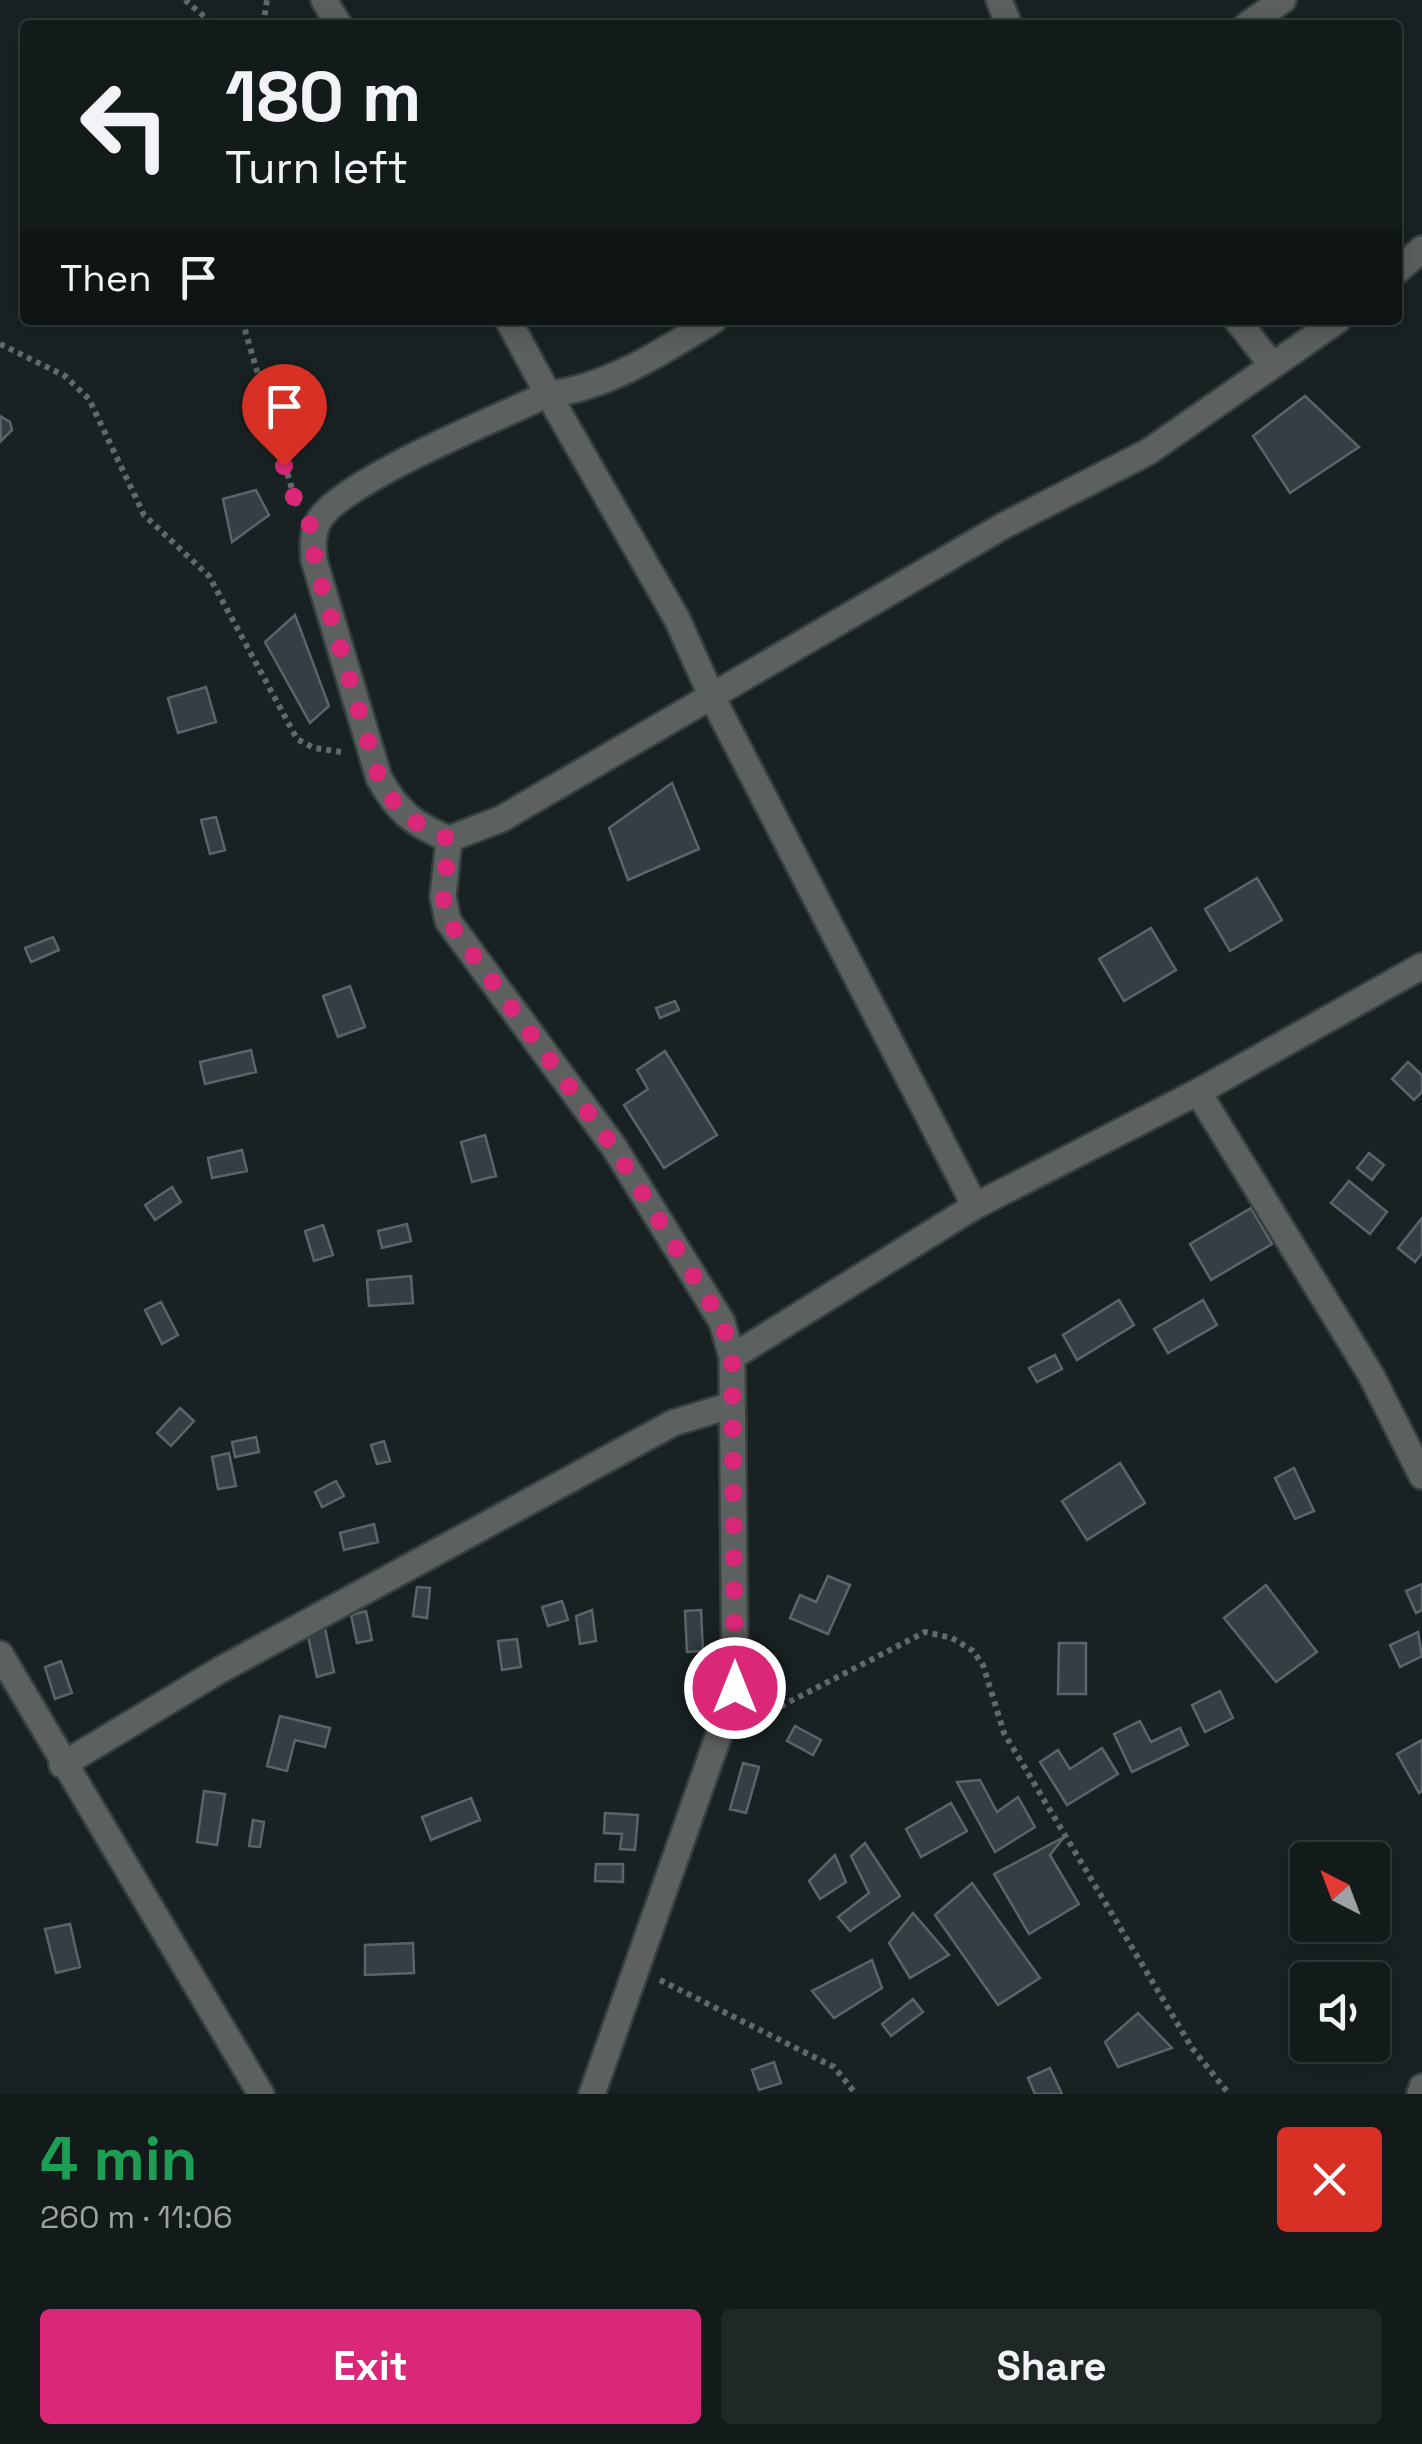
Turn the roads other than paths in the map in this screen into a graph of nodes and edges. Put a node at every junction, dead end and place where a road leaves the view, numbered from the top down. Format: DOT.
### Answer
graph roads {
  1 [pos="1283,0"];
  2 [pos="1253,20"];
  3 [pos="1422,248"];
  4 [pos="1402,266"];
  5 [pos="511,325"];
  6 [pos="705,325"];
  7 [pos="1241,325"];
  8 [pos="1331,325"];
  9 [pos="1272,365"];
  10 [pos="548,394"];
  11 [pos="712,697"];
  12 [pos="449,839"];
  13 [pos="1422,966"];
  14 [pos="1198,1092"];
  15 [pos="976,1206"];
  16 [pos="732,1357"];
  17 [pos="732,1404"];
  18 [pos="1422,1476"];
  19 [pos="0,1654"];
  20 [pos="62,1765"];
  21 [pos="262,2094"];
  22 [pos="592,2094"];
  1 -- 2 [label="street"];
  3 -- 4 [label="street"];
  5 -- 10 [label="street"];
  6 -- 10 [label="street"];
  7 -- 9 [label="street"];
  8 -- 9 [label="street"];
  9 -- 11 [label="street"];
  10 -- 11 [label="street"];
  10 -- 12 [label="street"];
  11 -- 12 [label="street"];
  11 -- 15 [label="street"];
  12 -- 16 [label="street"];
  13 -- 14 [label="street"];
  14 -- 15 [label="street"];
  14 -- 18 [label="street"];
  15 -- 16 [label="street"];
  16 -- 17 [label="street"];
  17 -- 20 [label="street"];
  17 -- 22 [label="street"];
  19 -- 20 [label="street"];
  20 -- 21 [label="street"];
}
